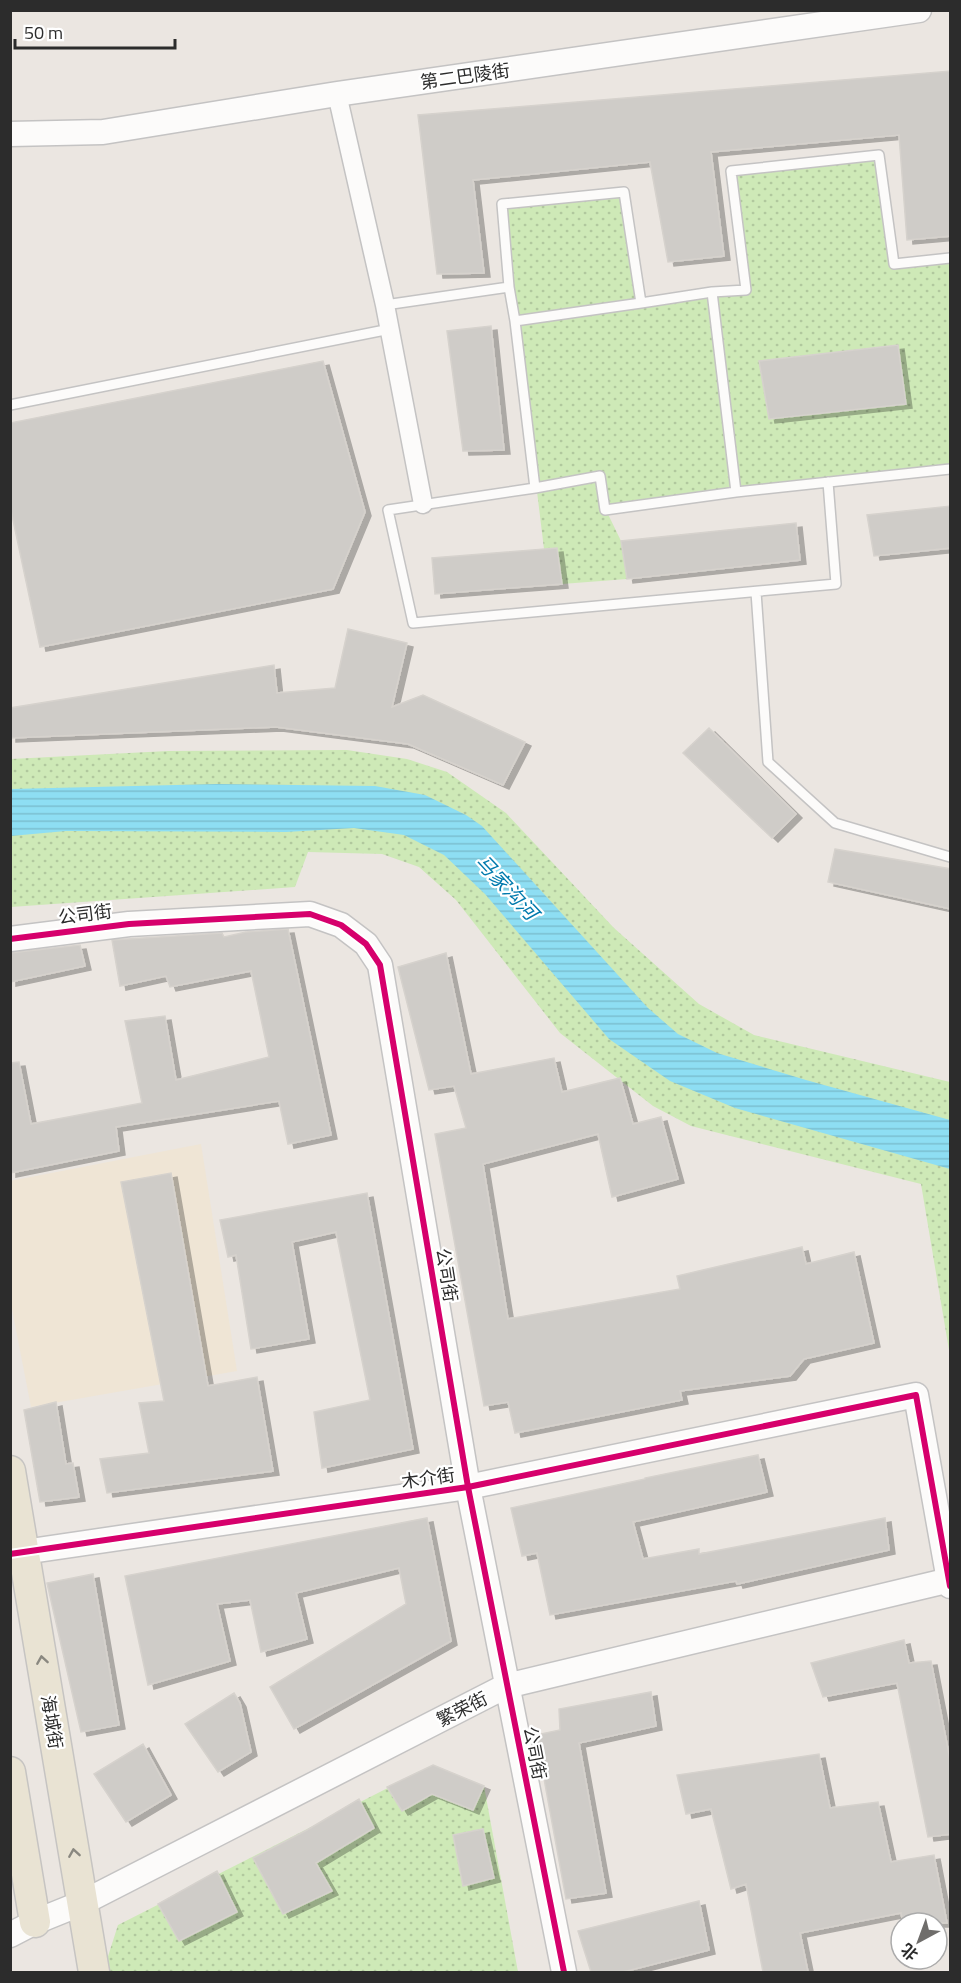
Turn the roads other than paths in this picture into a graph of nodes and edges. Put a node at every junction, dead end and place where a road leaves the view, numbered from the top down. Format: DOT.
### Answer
graph roads {
  1 [pos="919,10"];
  2 [pos="337,94"];
  3 [pos="10,134"];
  4 [pos="950,261"];
  5 [pos="509,287"];
  6 [pos="711,292"];
  7 [pos="641,303"];
  8 [pos="385,305"];
  9 [pos="515,321"];
  10 [pos="390,329"];
  11 [pos="10,405"];
  12 [pos="951,469"];
  13 [pos="828,482"];
  14 [pos="535,489"];
  15 [pos="736,492"];
  16 [pos="423,504"];
  17 [pos="756,592"];
  18 [pos="951,857"];
  19 [pos="10,939"];
  20 [pos="10,1471"];
  21 [pos="468,1487"];
  22 [pos="17,1553"];
  23 [pos="950,1582"];
  24 [pos="506,1686"];
  25 [pos="10,1772"];
  26 [pos="82,1903"];
  27 [pos="23,1929"];
  28 [pos="94,1972"];
  29 [pos="564,1972"];
  1 -- 2 [label="street, 第二巴陵街"];
  2 -- 3 [label="street, 第二巴陵街"];
  2 -- 8 [label="street"];
  4 -- 6 [label="lane"];
  5 -- 7 [label="lane"];
  5 -- 8 [label="lane"];
  5 -- 9 [label="lane"];
  6 -- 7 [label="lane"];
  6 -- 15 [label="lane"];
  7 -- 9 [label="lane"];
  8 -- 10 [label="street"];
  9 -- 14 [label="lane"];
  10 -- 11 [label="lane"];
  10 -- 16 [label="street"];
  12 -- 13 [label="lane"];
  13 -- 15 [label="lane"];
  13 -- 17 [label="lane"];
  14 -- 15 [label="lane"];
  14 -- 16 [label="lane"];
  16 -- 17 [label="lane"];
  17 -- 18 [label="lane"];
  19 -- 21 [label="street, 公司街"];
  20 -- 22 [label="main road, 海城街"];
  21 -- 22 [label="street, 木介街"];
  21 -- 23 [label="street, 木介街"];
  21 -- 24 [label="street, 公司街"];
  26 -- 22 [label="main road, 海城街, one-way"];
  23 -- 24 [label="street, 繁荣街"];
  24 -- 26 [label="street, 繁荣街"];
  24 -- 29 [label="street, 公司街"];
  25 -- 27 [label="main road"];
  26 -- 27 [label="street, 繁荣街"];
  26 -- 28 [label="main road, 海城街"];
}
